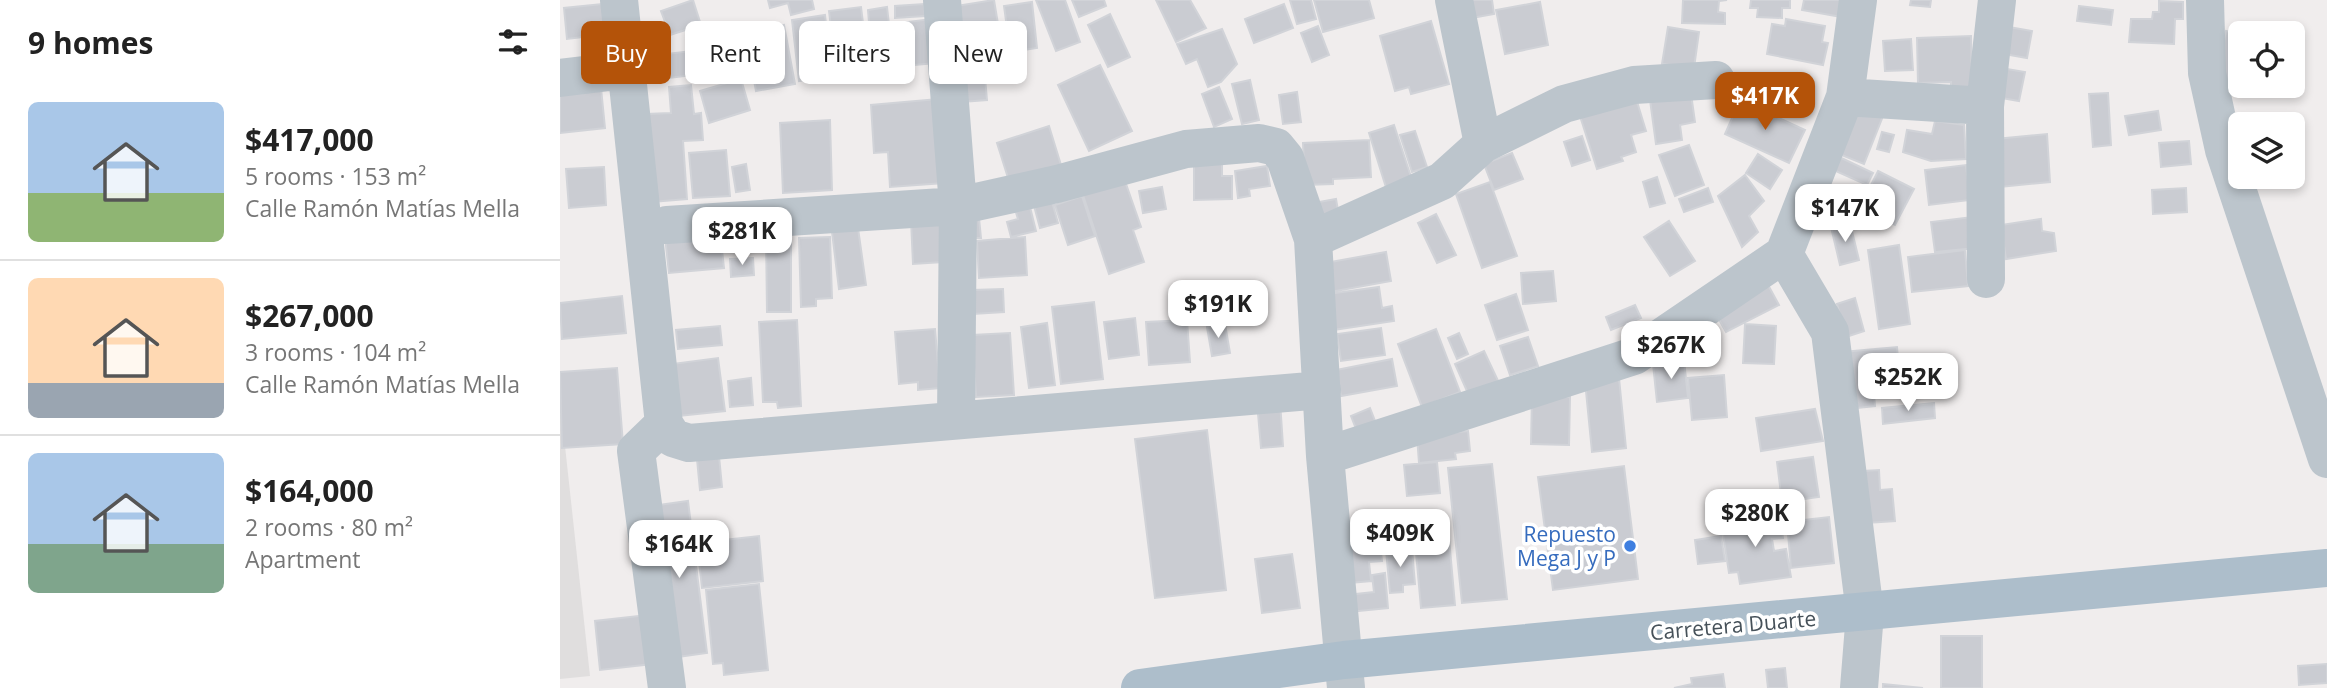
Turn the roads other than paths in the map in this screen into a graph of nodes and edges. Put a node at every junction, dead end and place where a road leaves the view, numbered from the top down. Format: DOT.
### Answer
graph roads {
  1 [pos="619,0"];
  2 [pos="942,0"];
  3 [pos="1454,0"];
  4 [pos="1858,0"];
  5 [pos="1997,0"];
  6 [pos="2205,0"];
  7 [pos="621,21"];
  8 [pos="581,75"];
  9 [pos="560,78"];
  10 [pos="1716,80"];
  11 [pos="628,84"];
  12 [pos="1845,97"];
  13 [pos="1985,106"];
  14 [pos="1483,144"];
  15 [pos="958,206"];
  16 [pos="667,225"];
  17 [pos="1312,239"];
  18 [pos="1784,254"];
  19 [pos="1986,279"];
  20 [pos="1322,390"];
  21 [pos="957,419"];
  22 [pos="664,424"];
  23 [pos="1325,456"];
  24 [pos="2327,459"];
  25 [pos="2327,568"];
  26 [pos="1866,613"];
  27 [pos="1345,674"];
  28 [pos="667,688"];
  29 [pos="1140,688"];
  30 [pos="1859,688"];
  1 -- 7 [label="street"];
  2 -- 15 [label="street"];
  3 -- 14 [label="street"];
  4 -- 12 [label="street"];
  5 -- 13 [label="street"];
  6 -- 24 [label="street"];
  8 -- 9 [label="street"];
  10 -- 14 [label="street"];
  11 -- 22 [label="street"];
  12 -- 13 [label="street"];
  12 -- 18 [label="street"];
  13 -- 19 [label="street"];
  14 -- 17 [label="street"];
  15 -- 16 [label="street"];
  15 -- 17 [label="street"];
  15 -- 21 [label="street"];
  17 -- 20 [label="street"];
  18 -- 23 [label="street"];
  18 -- 26 [label="street"];
  20 -- 21 [label="street"];
  20 -- 23 [label="street"];
  21 -- 22 [label="street"];
  22 -- 28 [label="street"];
  23 -- 27 [label="street"];
  25 -- 26 [label="main road, Carretera Duarte"];
  26 -- 27 [label="main road, Carretera Duarte"];
  26 -- 30 [label="street"];
  27 -- 29 [label="main road, Carretera Duarte"];
}
